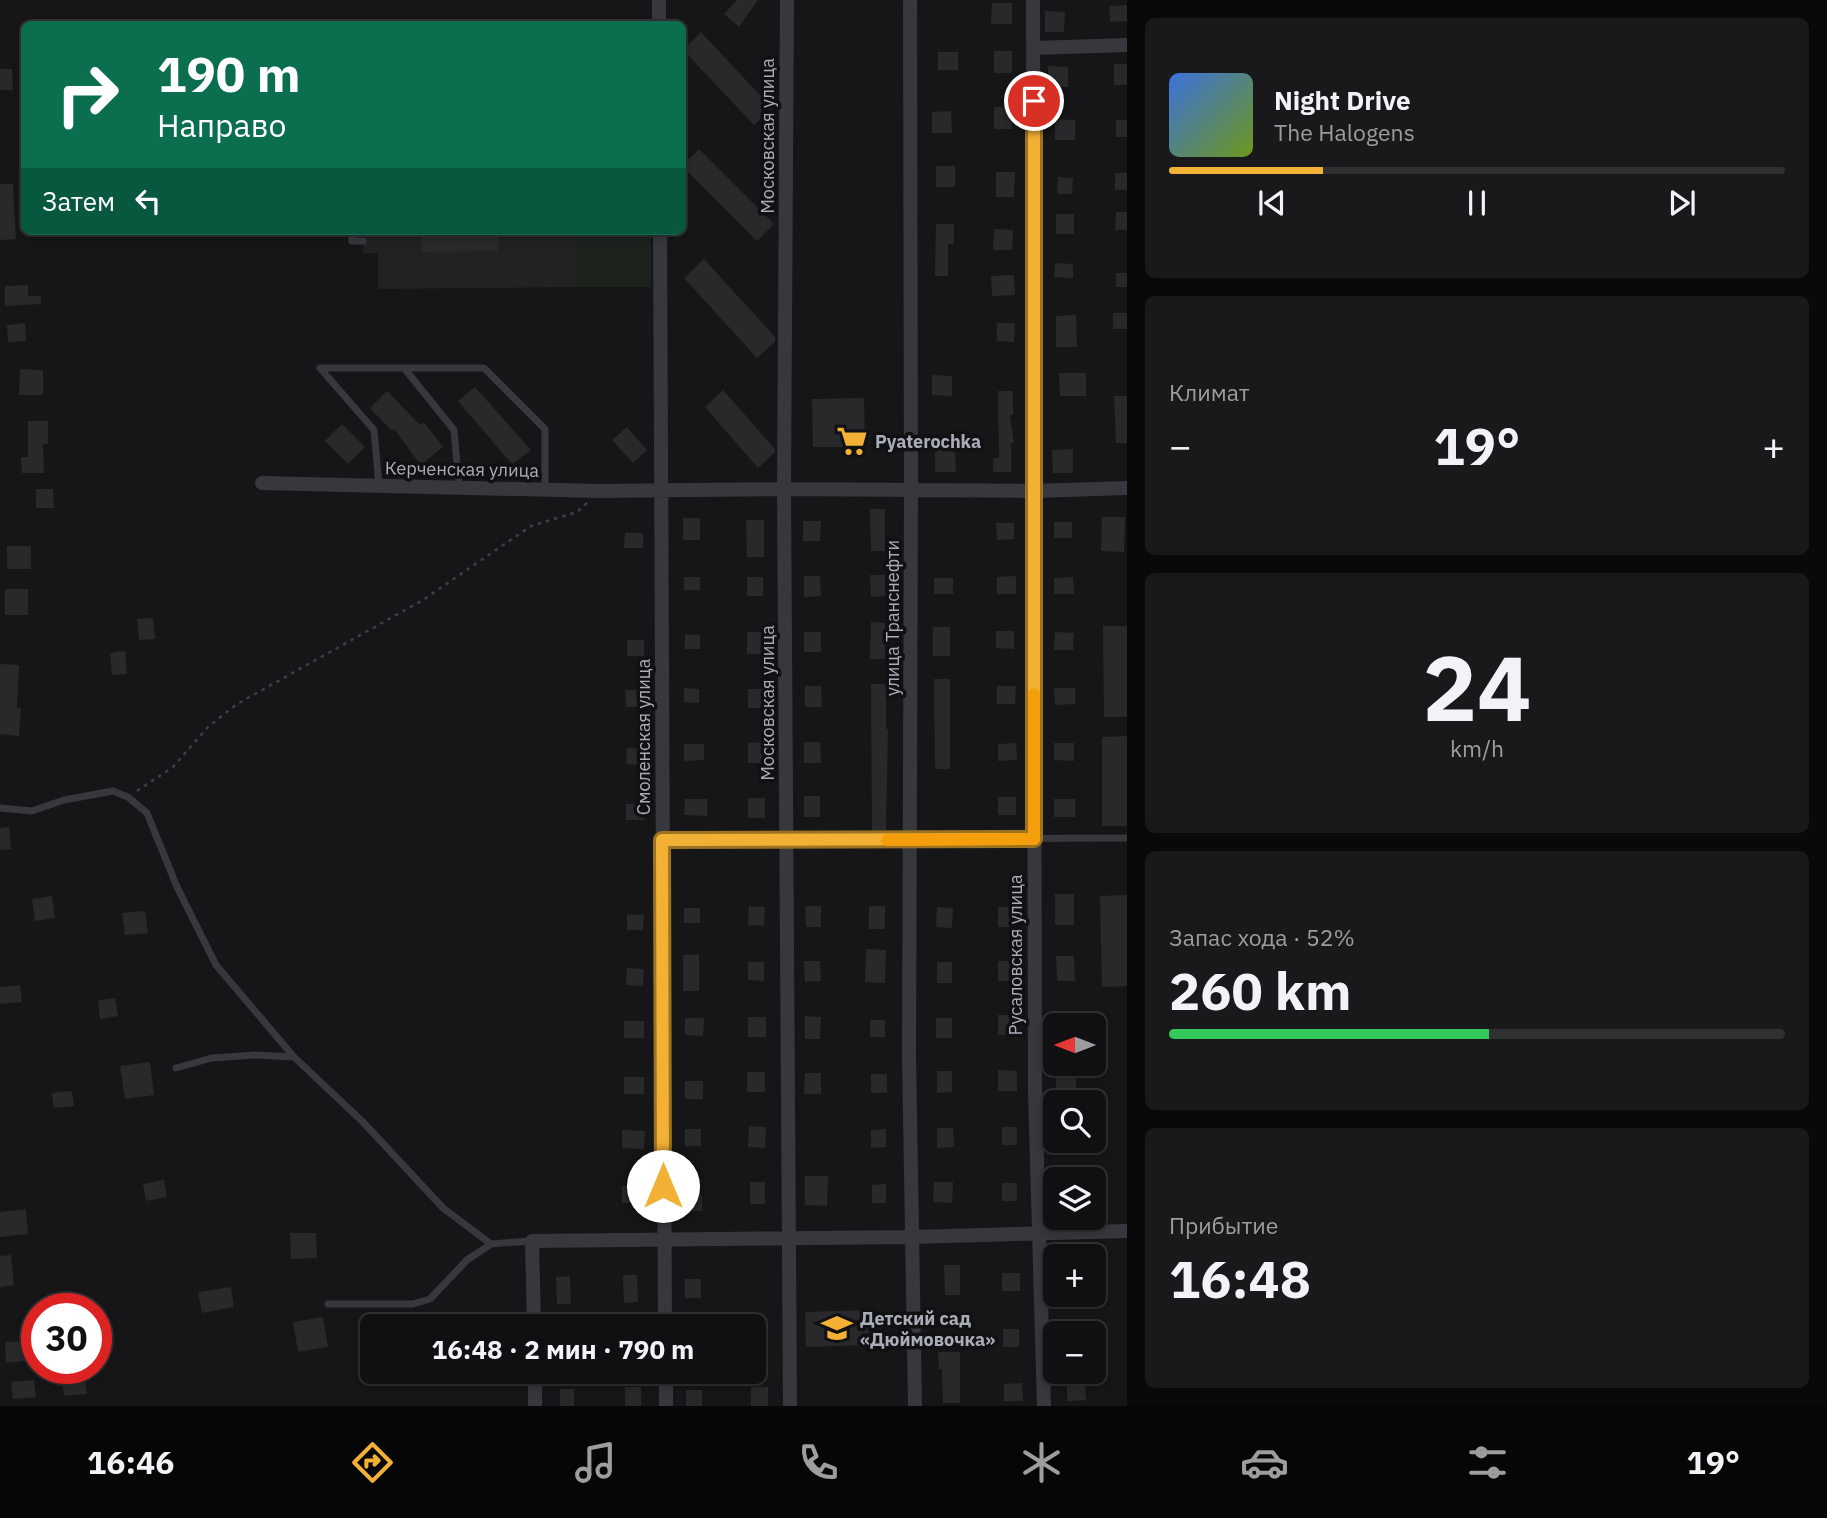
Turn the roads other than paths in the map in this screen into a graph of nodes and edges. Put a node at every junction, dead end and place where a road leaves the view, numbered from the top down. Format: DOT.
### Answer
graph roads {
  1 [pos="659,0"];
  2 [pos="787,0"];
  3 [pos="910,0"];
  4 [pos="1033,0"];
  5 [pos="659,21"];
  6 [pos="1127,46"];
  7 [pos="1034,48"];
  8 [pos="352,235"];
  9 [pos="660,235"];
  10 [pos="363,242"];
  11 [pos="404,368"];
  12 [pos="262,483"];
  13 [pos="379,486"];
  14 [pos="459,488"];
  15 [pos="1127,488"];
  16 [pos="784,489"];
  17 [pos="545,490"];
  18 [pos="661,491"];
  19 [pos="911,491"];
  20 [pos="1035,491"];
  21 [pos="0,808"];
  22 [pos="1127,838"];
  23 [pos="787,839"];
  24 [pos="1034,839"];
  25 [pos="662,840"];
  26 [pos="911,840"];
  27 [pos="294,1057"];
  28 [pos="176,1068"];
  29 [pos="1039,1231"];
  30 [pos="1127,1231"];
  31 [pos="912,1237"];
  32 [pos="789,1238"];
  33 [pos="664,1240"];
  34 [pos="532,1241"];
  35 [pos="491,1244"];
  36 [pos="328,1304"];
  37 [pos="534,1314"];
  38 [pos="665,1314"];
  39 [pos="535,1384"];
  40 [pos="666,1384"];
  41 [pos="536,1406"];
  42 [pos="666,1406"];
  43 [pos="790,1406"];
  44 [pos="915,1406"];
  45 [pos="1044,1406"];
  1 -- 5 [label="street"];
  2 -- 16 [label="street, Московская улица"];
  3 -- 19 [label="street, улица Транснефти"];
  4 -- 7 [label="street, Русаловская улица"];
  6 -- 7 [label="street"];
  7 -- 20 [label="street, Русаловская улица"];
  8 -- 10 [label="lane"];
  9 -- 18 [label="street, Смоленская улица"];
  11 -- 13 [label="lane"];
  11 -- 14 [label="lane"];
  11 -- 17 [label="lane"];
  12 -- 13 [label="street, Керченская улица"];
  13 -- 14 [label="street, Керченская улица"];
  14 -- 17 [label="street, Керченская улица"];
  15 -- 20 [label="street, Керченская улица"];
  16 -- 18 [label="street, Керченская улица"];
  16 -- 19 [label="street, Керченская улица"];
  16 -- 23 [label="street, Московская улица"];
  17 -- 18 [label="street, Керченская улица"];
  18 -- 25 [label="street, Смоленская улица"];
  19 -- 20 [label="street, Керченская улица"];
  19 -- 26 [label="street, улица Транснефти"];
  20 -- 24 [label="street, Русаловская улица"];
  21 -- 27 [label="lane"];
  22 -- 24 [label="lane"];
  23 -- 25 [label="lane"];
  23 -- 26 [label="lane"];
  23 -- 32 [label="street, Московская улица"];
  24 -- 26 [label="lane"];
  24 -- 29 [label="street, Русаловская улица"];
  25 -- 33 [label="street, Смоленская улица"];
  26 -- 31 [label="street, улица Транснефти"];
  27 -- 28 [label="lane"];
  27 -- 35 [label="lane"];
  29 -- 30 [label="street"];
  29 -- 31 [label="street"];
  29 -- 45 [label="street, Русаловская улица"];
  31 -- 32 [label="street"];
  31 -- 44 [label="street, улица Транснефти"];
  32 -- 33 [label="street"];
  32 -- 43 [label="street, Московская улица"];
  33 -- 34 [label="street"];
  33 -- 38 [label="street, Смоленская улица"];
  34 -- 35 [label="lane"];
  34 -- 37 [label="street"];
  35 -- 36 [label="lane"];
  39 -- 41 [label="street"];
  40 -- 42 [label="street"];
}
